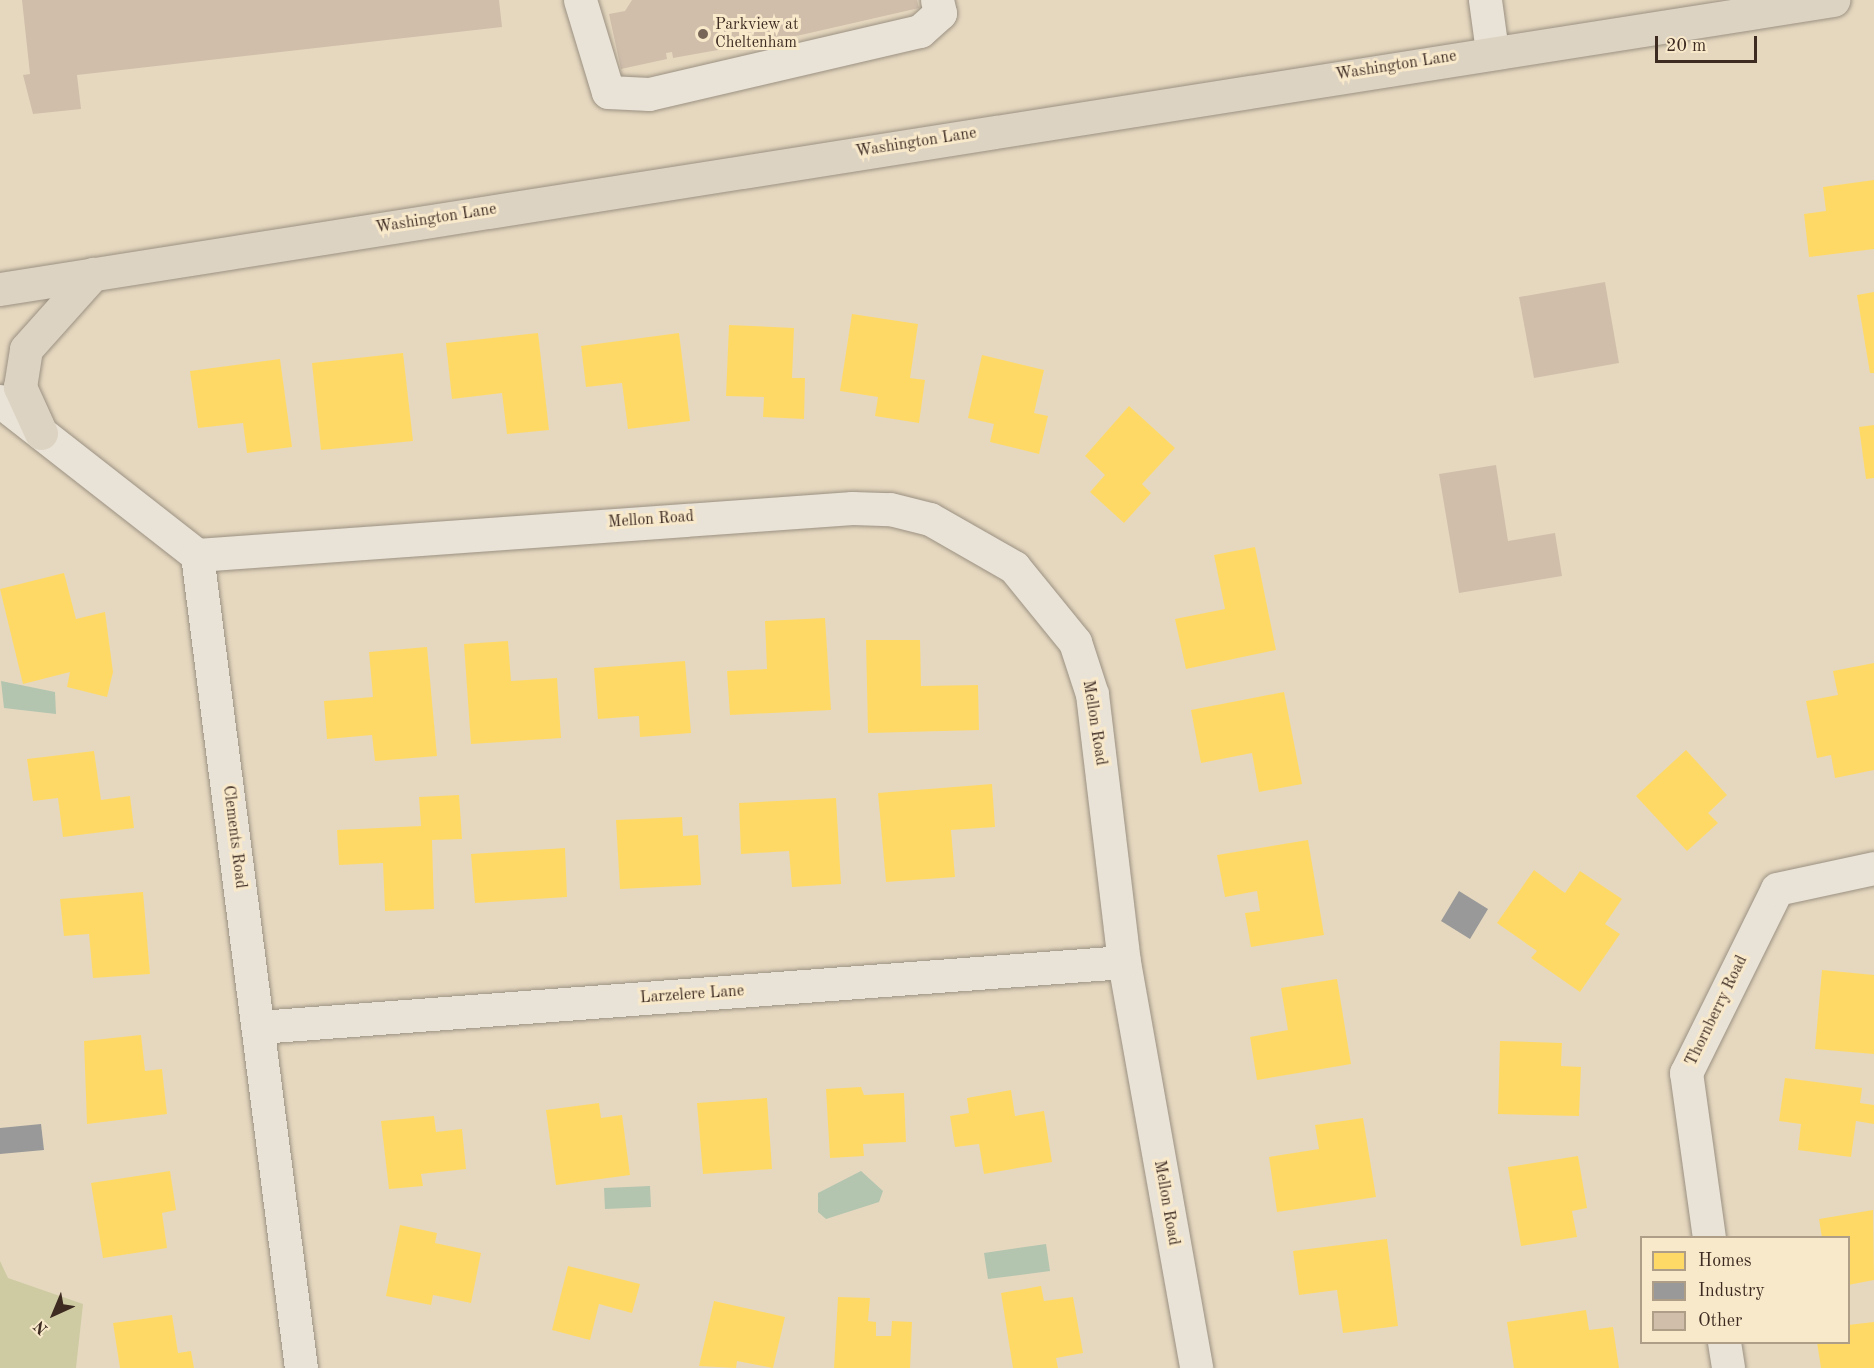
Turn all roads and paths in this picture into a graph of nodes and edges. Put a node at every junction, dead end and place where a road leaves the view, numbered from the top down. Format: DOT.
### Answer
graph roads {
  1 [pos="580,0"];
  2 [pos="937,0"];
  3 [pos="1485,0"];
  4 [pos="1833,0"];
  5 [pos="1492,51"];
  6 [pos="93,274"];
  7 [pos="0,288"];
  8 [pos="0,401"];
  9 [pos="41,433"];
  10 [pos="197,555"];
  11 [pos="1874,868"];
  12 [pos="1124,962"];
  13 [pos="259,1027"];
  14 [pos="1709,1236"];
  15 [pos="1724,1344"];
  16 [pos="301,1368"];
  17 [pos="1196,1368"];
  18 [pos="1728,1368"];
  1 -- 2 [label="street"];
  3 -- 5 [label="street"];
  4 -- 5 [label="main road, Washington Lane"];
  5 -- 6 [label="main road, Washington Lane"];
  6 -- 7 [label="main road, Washington Lane"];
  6 -- 9 [label="main road"];
  8 -- 9 [label="street"];
  9 -- 10 [label="street"];
  10 -- 12 [label="street, Mellon Road"];
  10 -- 13 [label="street, Clements Road"];
  11 -- 14 [label="street, Thornberry Road"];
  12 -- 13 [label="street, Larzelere Lane"];
  12 -- 17 [label="street, Mellon Road"];
  13 -- 16 [label="street, Clements Road"];
  15 -- 18 [label="street"];
}
